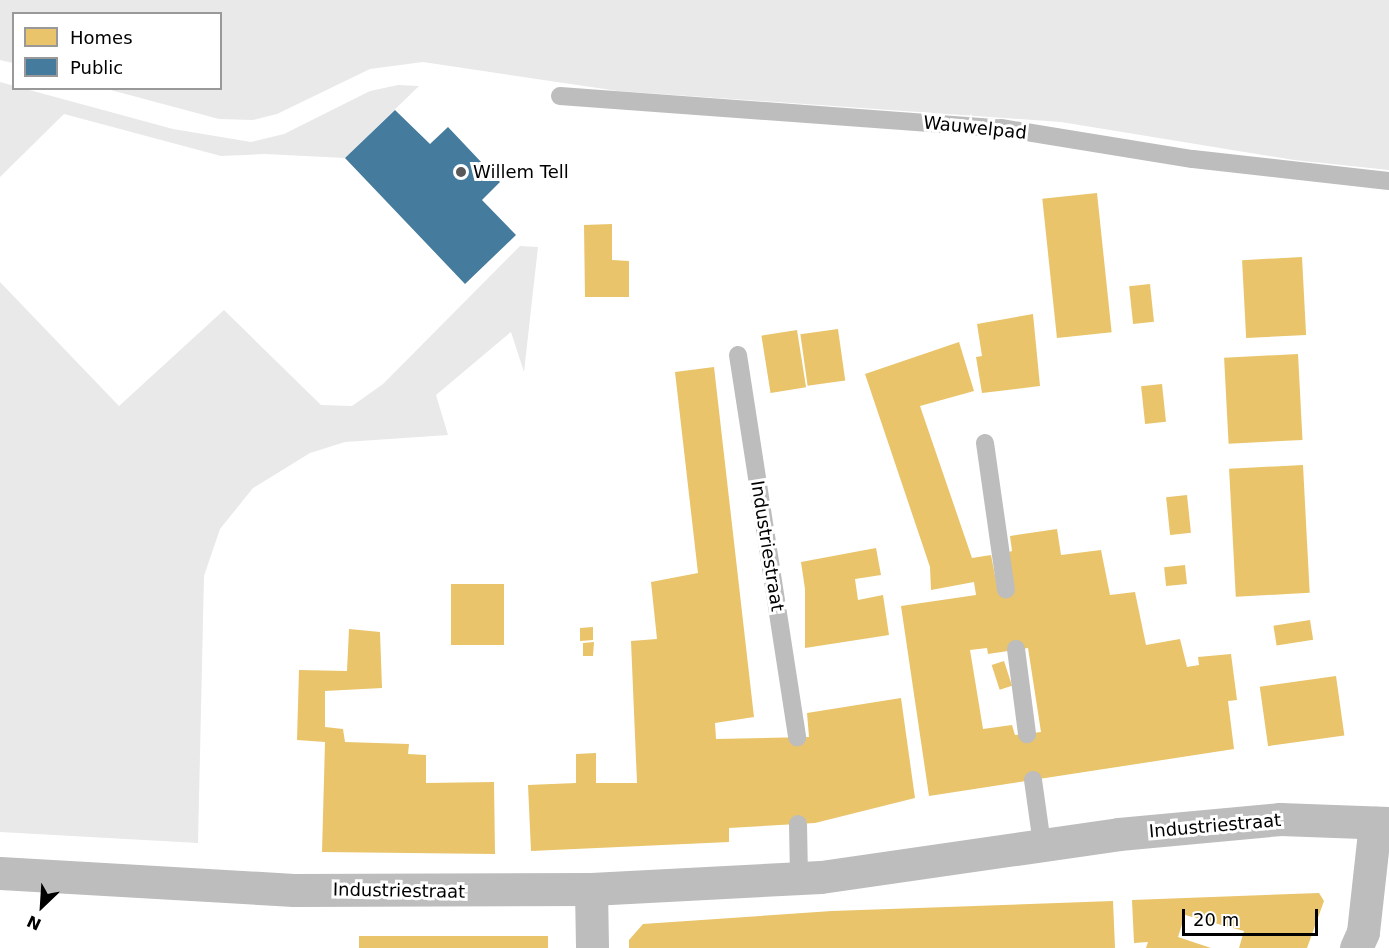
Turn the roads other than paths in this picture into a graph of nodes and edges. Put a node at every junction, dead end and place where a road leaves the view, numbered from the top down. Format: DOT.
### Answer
graph roads {
  1 [pos="560,96"];
  2 [pos="1389,181"];
  3 [pos="738,355"];
  4 [pos="985,443"];
  5 [pos="1006,590"];
  6 [pos="1016,649"];
  7 [pos="1027,734"];
  8 [pos="797,737"];
  9 [pos="1033,780"];
  10 [pos="1382,823"];
  11 [pos="798,824"];
  12 [pos="1042,844"];
  13 [pos="0,873"];
  14 [pos="799,878"];
  15 [pos="591,889"];
  16 [pos="591,948"];
  17 [pos="1356,948"];
  1 -- 2 [label="lane, Wauwelpad"];
  3 -- 8 [label="lane, Industriestraat"];
  4 -- 5 [label="lane"];
  6 -- 7 [label="lane"];
  9 -- 12 [label="lane"];
  10 -- 12 [label="street, Industriestraat"];
  10 -- 17 [label="street"];
  11 -- 14 [label="lane"];
  12 -- 14 [label="street, Industriestraat"];
  13 -- 15 [label="street, Industriestraat"];
  14 -- 15 [label="street, Industriestraat"];
  15 -- 16 [label="street"];
}
